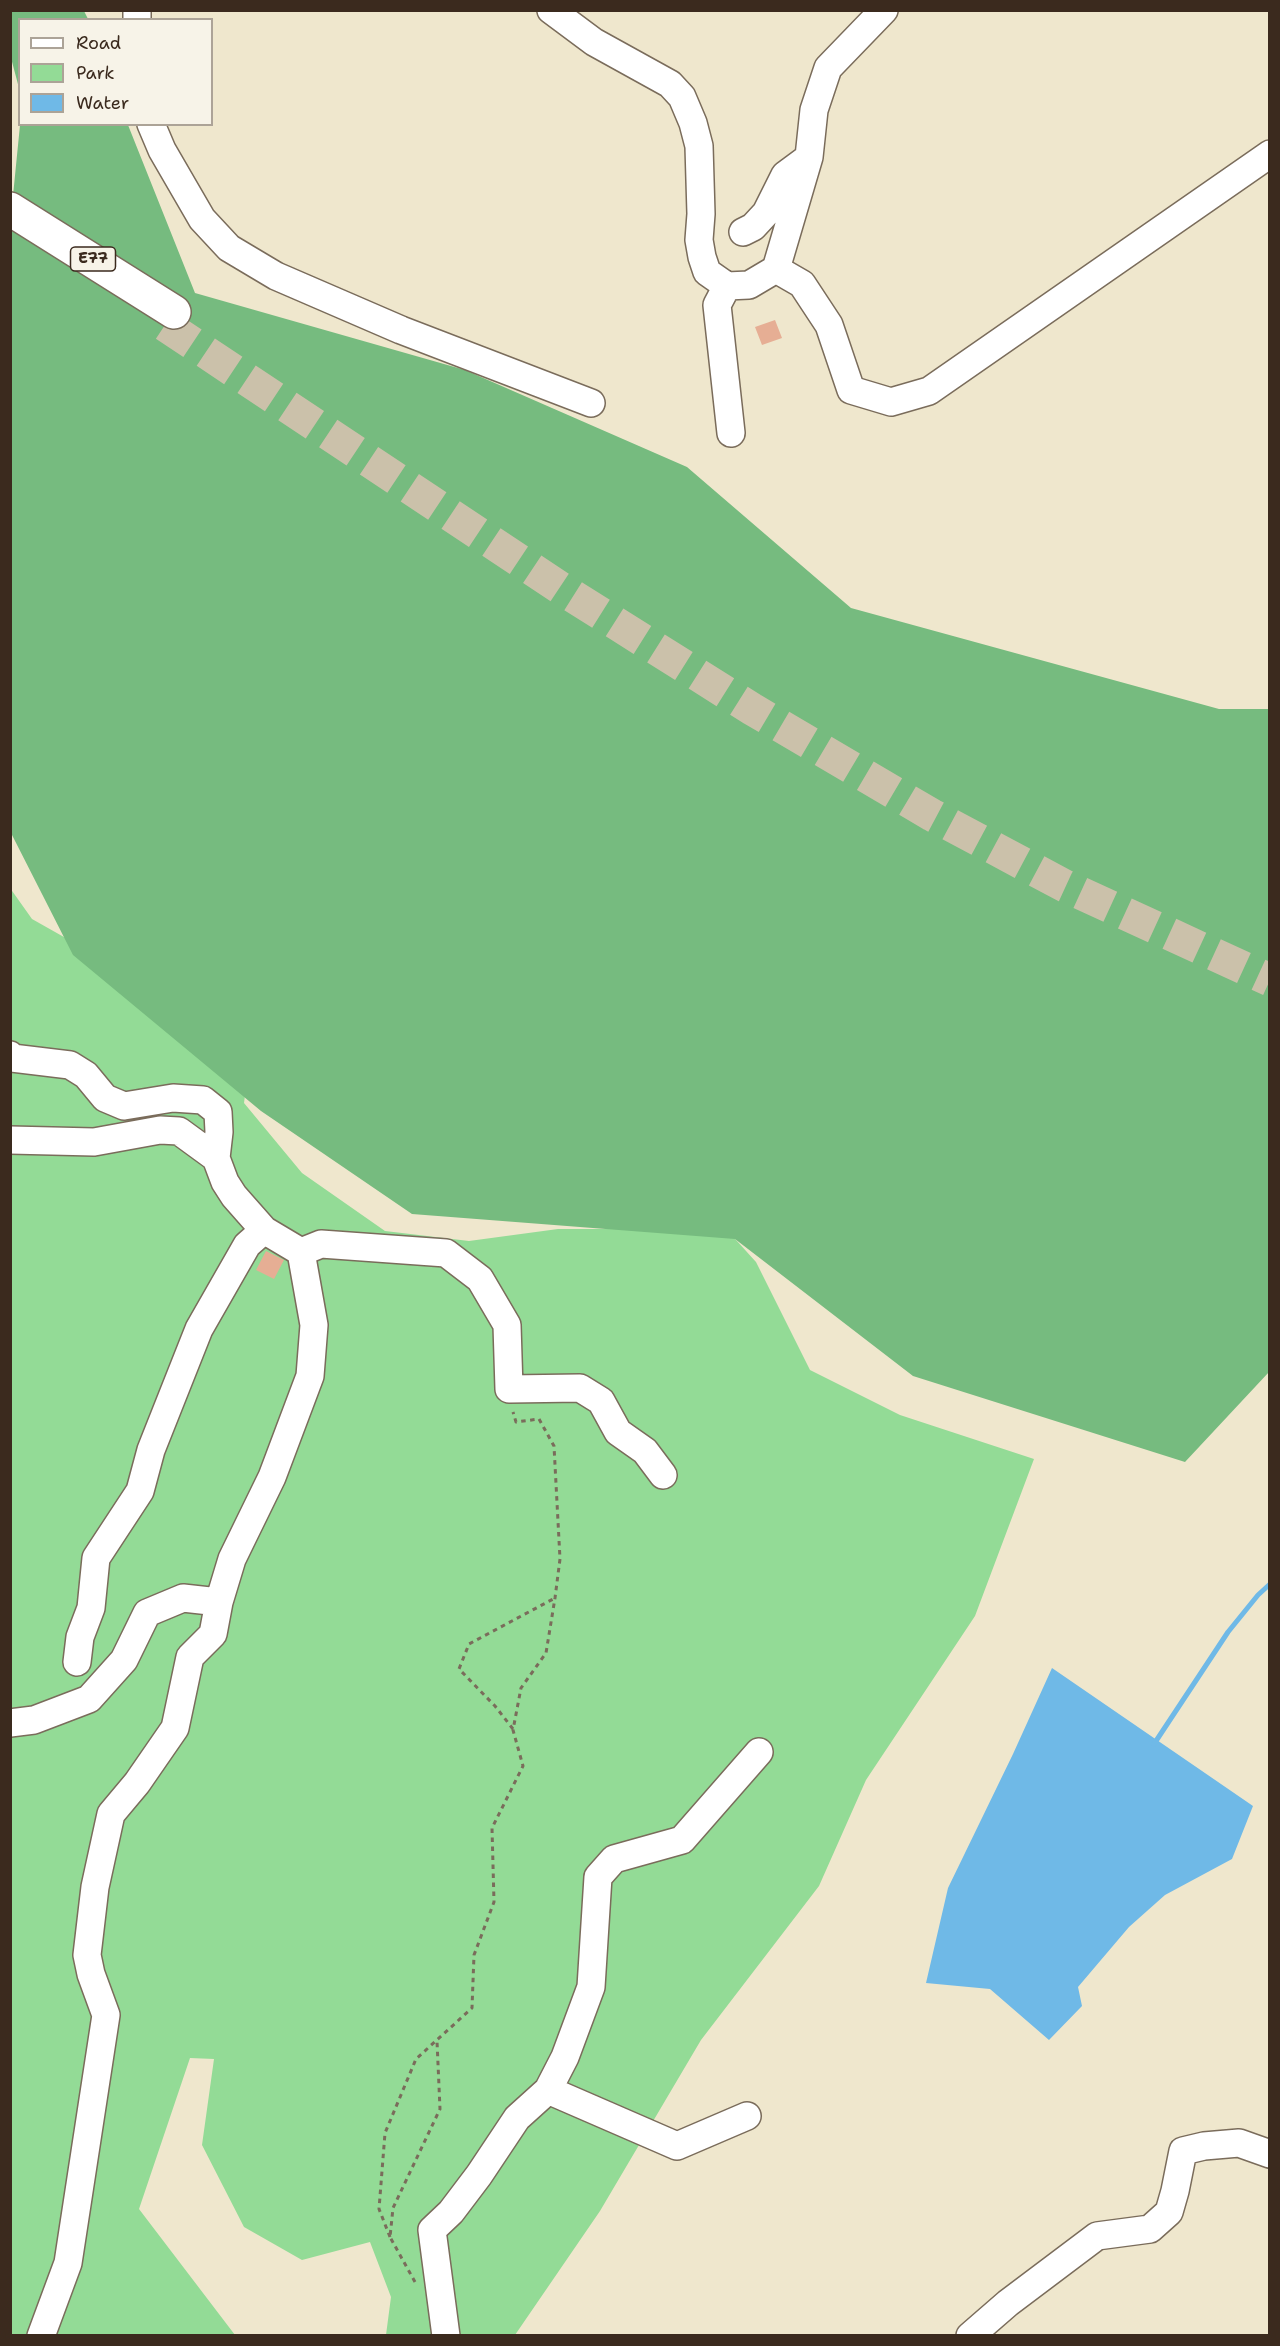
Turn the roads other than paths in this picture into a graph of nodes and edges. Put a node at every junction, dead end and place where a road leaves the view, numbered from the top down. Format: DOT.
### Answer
graph roads {
  1 [pos="551,10"];
  2 [pos="884,10"];
  3 [pos="152,126"];
  4 [pos="1269,154"];
  5 [pos="809,157"];
  6 [pos="10,209"];
  7 [pos="10,229"];
  8 [pos="743,232"];
  9 [pos="776,269"];
  10 [pos="727,286"];
  11 [pos="591,403"];
  12 [pos="731,433"];
  13 [pos="10,1054"];
  14 [pos="10,1140"];
  15 [pos="216,1158"];
  16 [pos="264,1230"];
  17 [pos="301,1251"];
  18 [pos="663,1475"];
  19 [pos="219,1602"];
  20 [pos="77,1662"];
  21 [pos="10,1723"];
  22 [pos="759,1752"];
  23 [pos="548,2090"];
  24 [pos="747,2116"];
  25 [pos="1269,2154"];
  26 [pos="41,2336"];
  27 [pos="446,2336"];
  28 [pos="970,2336"];
  1 -- 10 [label="lane"];
  2 -- 5 [label="lane"];
  3 -- 11 [label="lane"];
  4 -- 9 [label="lane"];
  5 -- 8 [label="lane"];
  5 -- 9 [label="lane"];
  6 -- 7 [label="highway, E77"];
  9 -- 10 [label="lane"];
  10 -- 12 [label="lane"];
  13 -- 15 [label="lane"];
  14 -- 15 [label="lane"];
  15 -- 16 [label="lane"];
  16 -- 17 [label="lane"];
  16 -- 20 [label="lane"];
  17 -- 18 [label="lane"];
  17 -- 19 [label="lane"];
  19 -- 21 [label="lane"];
  19 -- 26 [label="lane"];
  22 -- 23 [label="lane"];
  23 -- 24 [label="lane"];
  23 -- 27 [label="lane"];
  25 -- 28 [label="lane"];
}
